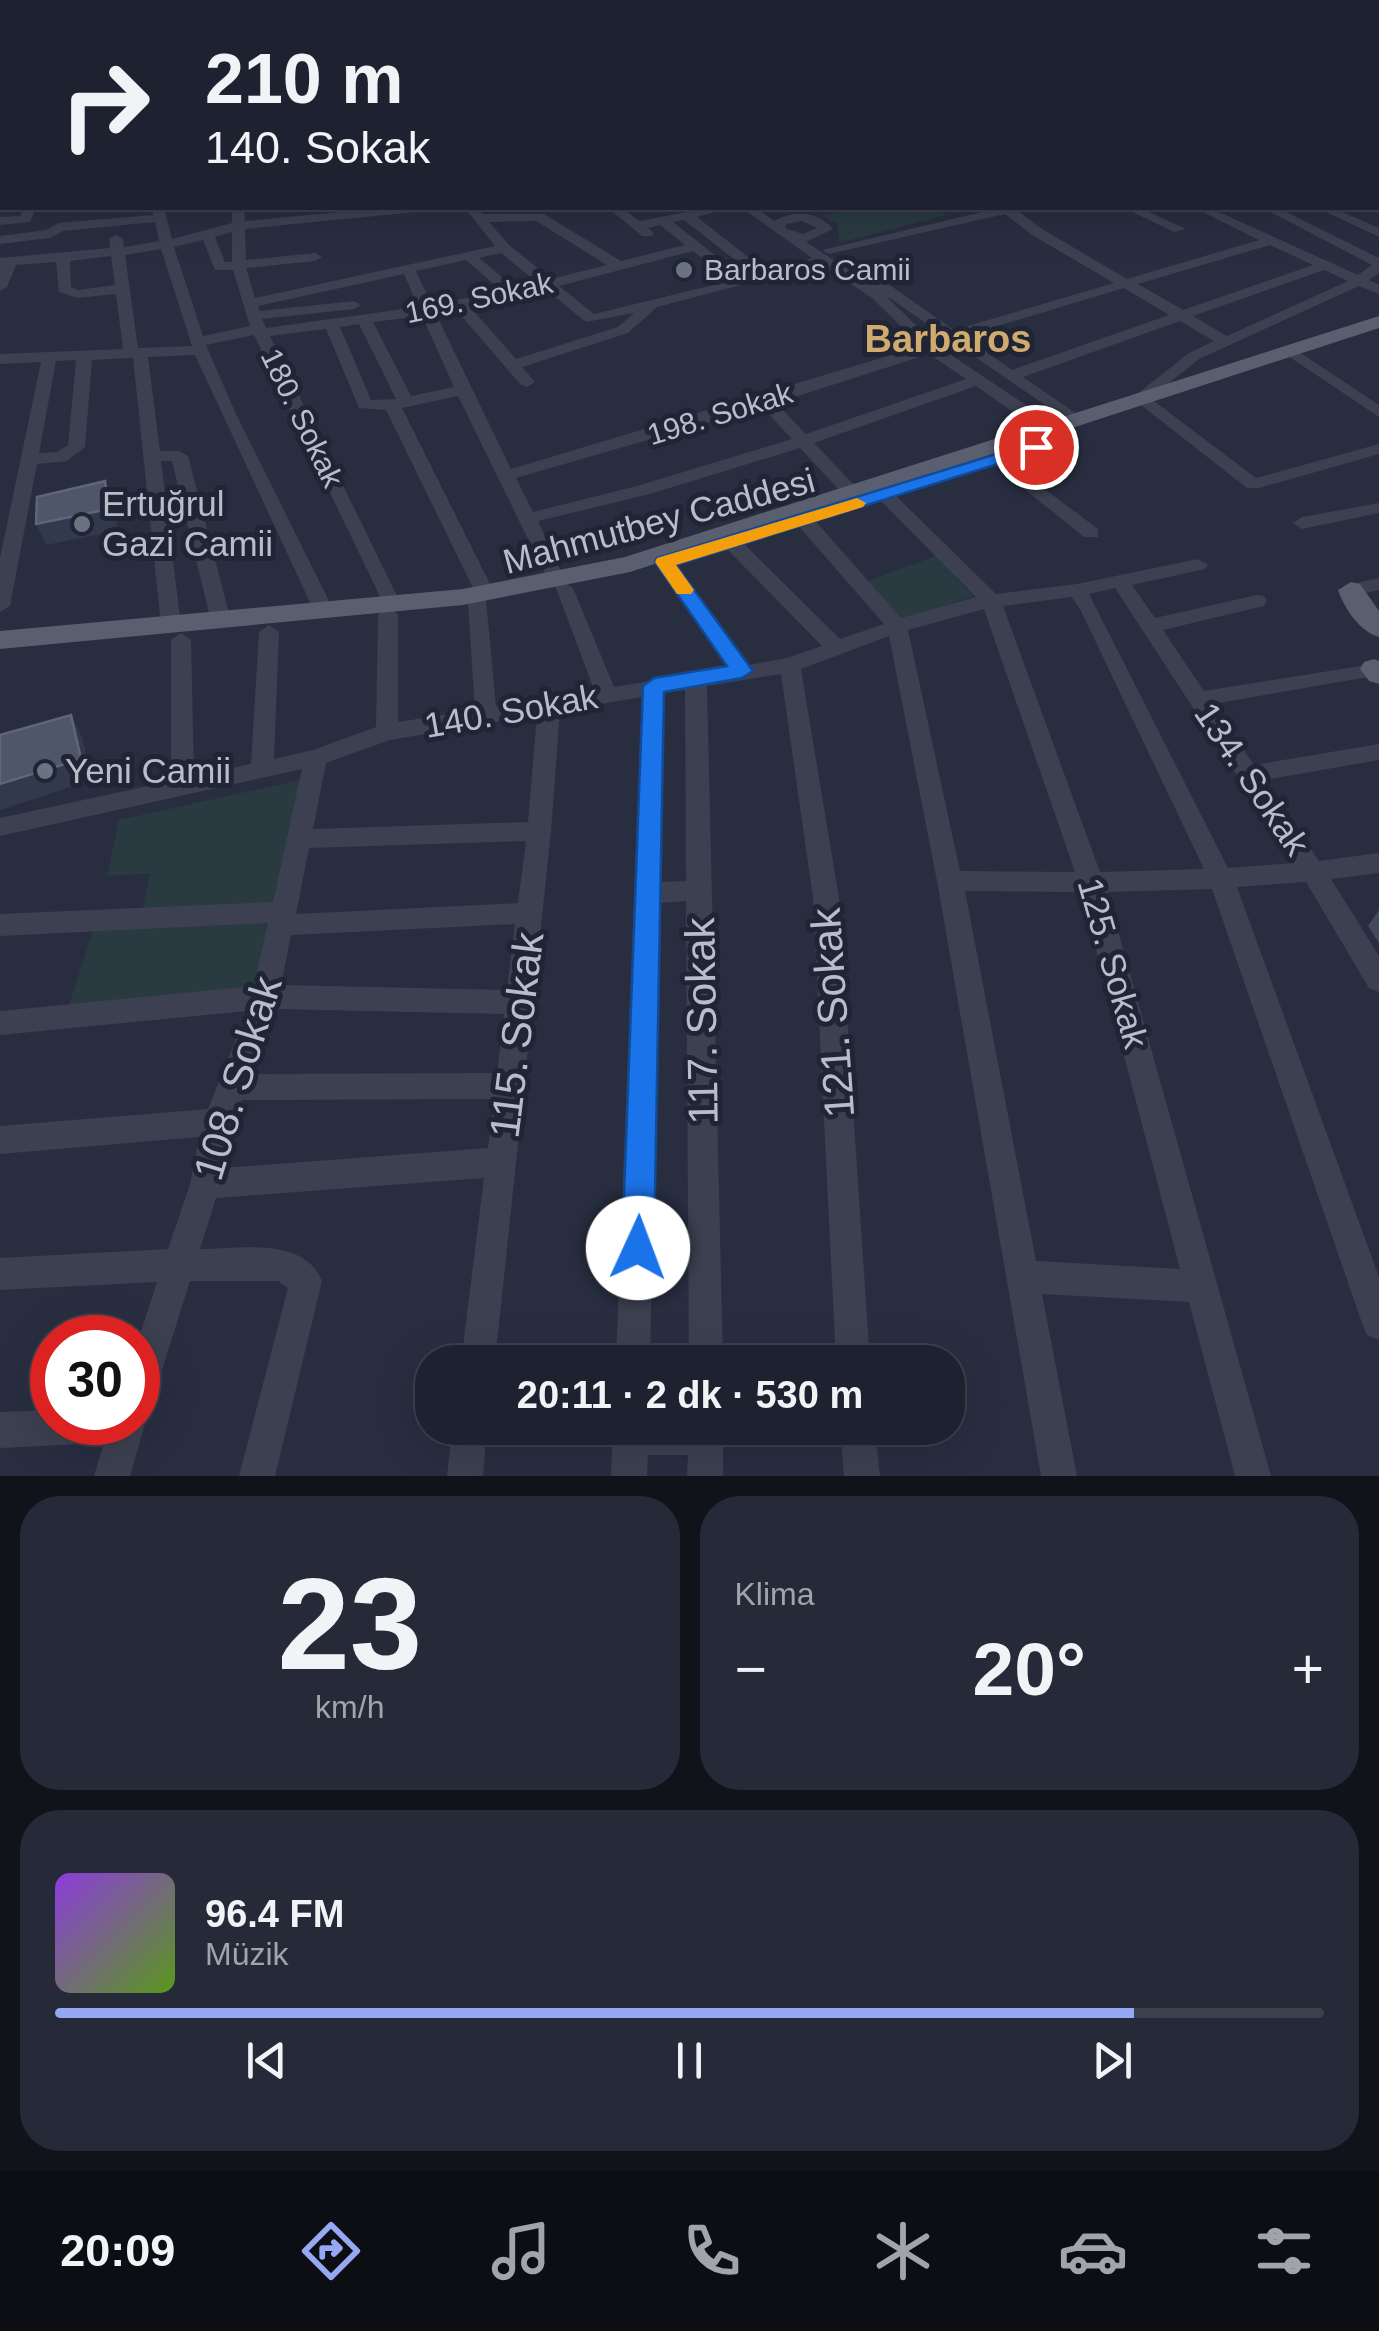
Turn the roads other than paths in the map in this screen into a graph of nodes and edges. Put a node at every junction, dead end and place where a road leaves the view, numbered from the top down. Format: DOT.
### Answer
graph roads {
  1 [pos="29,210"];
  2 [pos="79,210"];
  3 [pos="238,210"];
  4 [pos="379,210"];
  5 [pos="617,210"];
  6 [pos="751,210"];
  7 [pos="773,210"];
  8 [pos="1003,210"];
  9 [pos="1013,210"];
  10 [pos="1134,210"];
  11 [pos="1206,210"];
  12 [pos="1273,210"];
  13 [pos="1328,210"];
  14 [pos="692,212"];
  15 [pos="159,213"];
  16 [pos="476,213"];
  17 [pos="308,214"];
  18 [pos="116,215"];
  19 [pos="794,217"];
  20 [pos="662,220"];
  21 [pos="0,221"];
  22 [pos="84,225"];
  23 [pos="236,226"];
  24 [pos="637,226"];
  25 [pos="1179,230"];
  26 [pos="783,232"];
  27 [pos="821,234"];
  28 [pos="1379,234"];
  29 [pos="208,236"];
  30 [pos="0,240"];
  31 [pos="1272,240"];
  32 [pos="164,243"];
  33 [pos="694,247"];
  34 [pos="504,248"];
  35 [pos="115,250"];
  36 [pos="672,251"];
  37 [pos="826,254"];
  38 [pos="468,255"];
  39 [pos="314,256"];
  40 [pos="63,258"];
  41 [pos="6,262"];
  42 [pos="617,265"];
  43 [pos="1325,265"];
  44 [pos="1379,265"];
  45 [pos="239,266"];
  46 [pos="408,268"];
  47 [pos="764,276"];
  48 [pos="747,280"];
  49 [pos="1360,281"];
  50 [pos="550,283"];
  51 [pos="1123,283"];
  52 [pos="323,286"];
  53 [pos="0,287"];
  54 [pos="121,289"];
  55 [pos="1379,290"];
  56 [pos="513,294"];
  57 [pos="652,304"];
  58 [pos="424,305"];
  59 [pos="461,306"];
  60 [pos="1179,317"];
  61 [pos="255,320"];
  62 [pos="364,320"];
  63 [pos="1379,322"];
  64 [pos="331,324"];
  65 [pos="953,335"];
  66 [pos="1225,342"];
  67 [pos="199,346"];
  68 [pos="930,348"];
  69 [pos="1302,349"];
  70 [pos="135,354"];
  71 [pos="84,357"];
  72 [pos="49,358"];
  73 [pos="0,359"];
  74 [pos="513,365"];
  75 [pos="1010,376"];
  76 [pos="978,380"];
  77 [pos="527,382"];
  78 [pos="463,390"];
  79 [pos="765,401"];
  80 [pos="1144,402"];
  81 [pos="399,403"];
  82 [pos="1379,412"];
  83 [pos="1074,420"];
  84 [pos="1043,430"];
  85 [pos="804,442"];
  86 [pos="1379,450"];
  87 [pos="992,454"];
  88 [pos="152,456"];
  89 [pos="29,460"];
  90 [pos="509,476"];
  91 [pos="871,491"];
  92 [pos="1379,508"];
  93 [pos="529,518"];
  94 [pos="802,519"];
  95 [pos="1302,523"];
  96 [pos="1091,534"];
  97 [pos="732,543"];
  98 [pos="664,562"];
  99 [pos="1198,564"];
  100 [pos="1120,581"];
  101 [pos="561,584"];
  102 [pos="1379,584"];
  103 [pos="1077,590"];
  104 [pos="1351,590"];
  105 [pos="481,598"];
  106 [pos="1257,601"];
  107 [pos="992,602"];
  108 [pos="0,606"];
  109 [pos="389,610"];
  110 [pos="324,611"];
  111 [pos="220,621"];
  112 [pos="896,626"];
  113 [pos="1150,626"];
  114 [pos="1379,628"];
  115 [pos="269,632"];
  116 [pos="176,633"];
  117 [pos="0,640"];
  118 [pos="836,648"];
  119 [pos="0,655"];
  120 [pos="790,665"];
  121 [pos="1377,670"];
  122 [pos="742,671"];
  123 [pos="696,680"];
  124 [pos="654,686"];
  125 [pos="606,694"];
  126 [pos="1199,699"];
  127 [pos="549,706"];
  128 [pos="486,714"];
  129 [pos="388,732"];
  130 [pos="1379,752"];
  131 [pos="316,758"];
  132 [pos="262,770"];
  133 [pos="1249,774"];
  134 [pos="182,788"];
  135 [pos="0,827"];
  136 [pos="539,831"];
  137 [pos="301,839"];
  138 [pos="1379,863"];
  139 [pos="1314,873"];
  140 [pos="1221,878"];
  141 [pos="1091,881"];
  142 [pos="950,882"];
  143 [pos="699,890"];
  144 [pos="648,893"];
  145 [pos="530,913"];
  146 [pos="281,919"];
  147 [pos="0,925"];
  148 [pos="1379,980"];
  149 [pos="265,997"];
  150 [pos="520,1002"];
  151 [pos="0,1023"];
  152 [pos="510,1086"];
  153 [pos="234,1087"];
  154 [pos="217,1122"];
  155 [pos="0,1140"];
  156 [pos="501,1162"];
  157 [pos="205,1184"];
  158 [pos="180,1265"];
  159 [pos="0,1274"];
  160 [pos="1022,1276"];
  161 [pos="1201,1286"];
  162 [pos="1379,1323"];
  163 [pos="160,1324"];
  164 [pos="480,1345"];
  165 [pos="635,1345"];
  166 [pos="706,1345"];
  167 [pos="852,1345"];
  168 [pos="30,1426"];
  169 [pos="0,1430"];
  170 [pos="121,1445"];
  171 [pos="468,1445"];
  172 [pos="630,1445"];
  173 [pos="706,1445"];
  174 [pos="859,1445"];
  175 [pos="112,1476"];
  176 [pos="257,1476"];
  177 [pos="465,1476"];
  178 [pos="629,1476"];
  179 [pos="705,1476"];
  180 [pos="862,1476"];
  181 [pos="1059,1476"];
  182 [pos="1253,1476"];
  1 -- 21 [label="street"];
  2 -- 22 [label="street"];
  3 -- 23 [label="street, 180. Sokak"];
  4 -- 17 [label="street"];
  5 -- 24 [label="street"];
  6 -- 26 [label="street"];
  7 -- 19 [label="street"];
  8 -- 37 [label="street"];
  9 -- 51 [label="street"];
  10 -- 25 [label="street"];
  11 -- 31 [label="street"];
  12 -- 44 [label="street"];
  13 -- 28 [label="street"];
  14 -- 20 [label="street"];
  14 -- 47 [label="street"];
  15 -- 18 [label="street"];
  15 -- 32 [label="street"];
  16 -- 34 [label="street"];
  16 -- 42 [label="street"];
  17 -- 23 [label="street"];
  17 -- 39 [label="street"];
  18 -- 22 [label="street"];
  18 -- 35 [label="street"];
  19 -- 26 [label="street"];
  19 -- 27 [label="street"];
  20 -- 24 [label="street"];
  20 -- 33 [label="street"];
  22 -- 30 [label="street"];
  23 -- 29 [label="street"];
  23 -- 45 [label="street, 180. Sokak"];
  24 -- 36 [label="street"];
  26 -- 27 [label="street"];
  26 -- 37 [label="street"];
  27 -- 37 [label="street"];
  29 -- 32 [label="street"];
  29 -- 45 [label="street"];
  31 -- 43 [label="street"];
  31 -- 51 [label="street"];
  32 -- 35 [label="street"];
  32 -- 67 [label="street"];
  33 -- 36 [label="street, 169. Sokak"];
  33 -- 48 [label="street"];
  34 -- 38 [label="street"];
  34 -- 50 [label="street"];
  35 -- 40 [label="street"];
  35 -- 54 [label="street"];
  36 -- 42 [label="street, 169. Sokak"];
  37 -- 47 [label="street"];
  37 -- 65 [label="street"];
  37 -- 68 [label="street"];
  38 -- 46 [label="street"];
  38 -- 56 [label="street"];
  39 -- 45 [label="street"];
  39 -- 52 [label="street"];
  40 -- 41 [label="street"];
  40 -- 54 [label="street"];
  41 -- 53 [label="street"];
  42 -- 50 [label="street, 169. Sokak"];
  43 -- 49 [label="street"];
  43 -- 60 [label="street"];
  44 -- 49 [label="street"];
  45 -- 61 [label="street, 180. Sokak"];
  46 -- 52 [label="street"];
  46 -- 58 [label="street"];
  47 -- 48 [label="street"];
  48 -- 57 [label="street"];
  49 -- 55 [label="street"];
  49 -- 66 [label="street"];
  50 -- 56 [label="street, 169. Sokak"];
  50 -- 57 [label="street"];
  51 -- 60 [label="street"];
  51 -- 65 [label="street"];
  52 -- 61 [label="street"];
  54 -- 70 [label="street"];
  56 -- 59 [label="street, 169. Sokak"];
  57 -- 74 [label="street"];
  58 -- 59 [label="street, 169. Sokak"];
  58 -- 61 [label="street"];
  58 -- 62 [label="street, 169. Sokak"];
  58 -- 78 [label="street"];
  59 -- 74 [label="street"];
  60 -- 66 [label="street"];
  60 -- 75 [label="street"];
  61 -- 64 [label="street, 169. Sokak"];
  61 -- 67 [label="street, 169. Sokak"];
  61 -- 109 [label="street, 180. Sokak"];
  62 -- 64 [label="street, 169. Sokak"];
  62 -- 81 [label="street"];
  63 -- 69 [label="main road, Mahmutbey Caddesi"];
  64 -- 81 [label="street"];
  65 -- 75 [label="street"];
  66 -- 80 [label="street"];
  67 -- 70 [label="street, 169. Sokak"];
  67 -- 110 [label="street"];
  68 -- 76 [label="street"];
  68 -- 79 [label="street, 198. Sokak"];
  69 -- 80 [label="main road, Mahmutbey Caddesi"];
  69 -- 82 [label="street"];
  70 -- 71 [label="street, 169. Sokak"];
  70 -- 88 [label="street"];
  71 -- 72 [label="street, 169. Sokak"];
  71 -- 89 [label="street"];
  72 -- 73 [label="street, 169. Sokak"];
  72 -- 89 [label="street"];
  74 -- 77 [label="street"];
  75 -- 83 [label="street"];
  76 -- 84 [label="street"];
  76 -- 85 [label="street"];
  78 -- 81 [label="street"];
  78 -- 90 [label="street"];
  79 -- 85 [label="street, 125. Sokak"];
  79 -- 90 [label="street, 198. Sokak"];
  80 -- 83 [label="main road, Mahmutbey Caddesi"];
  80 -- 86 [label="street"];
  80 -- 87 [label="main road, Mahmutbey Caddesi"];
  81 -- 105 [label="street"];
  83 -- 84 [label="main road, Mahmutbey Caddesi"];
  84 -- 87 [label="main road, Mahmutbey Caddesi"];
  85 -- 91 [label="street, 125. Sokak"];
  85 -- 93 [label="street"];
  87 -- 91 [label="main road, Mahmutbey Caddesi"];
  87 -- 96 [label="street"];
  88 -- 111 [label="street"];
  88 -- 116 [label="street"];
  89 -- 108 [label="street"];
  90 -- 93 [label="street"];
  91 -- 94 [label="main road, Mahmutbey Caddesi"];
  91 -- 101 [label="main road, Mahmutbey Caddesi"];
  91 -- 107 [label="street, 125. Sokak"];
  92 -- 95 [label="street"];
  93 -- 101 [label="street"];
  94 -- 97 [label="main road, Mahmutbey Caddesi"];
  94 -- 112 [label="street"];
  97 -- 98 [label="main road, Mahmutbey Caddesi"];
  97 -- 118 [label="street"];
  98 -- 101 [label="main road, Mahmutbey Caddesi"];
  98 -- 122 [label="street"];
  99 -- 100 [label="street, 140. Sokak"];
  100 -- 103 [label="street, 140. Sokak"];
  100 -- 113 [label="street, 134. Sokak"];
  101 -- 105 [label="main road, Mahmutbey Caddesi"];
  101 -- 125 [label="street"];
  102 -- 104 [label="street"];
  103 -- 107 [label="street, 140. Sokak"];
  103 -- 140 [label="street"];
  104 -- 114 [label="main road"];
  105 -- 109 [label="main road, Mahmutbey Caddesi"];
  105 -- 128 [label="street"];
  106 -- 113 [label="street"];
  107 -- 112 [label="street, 140. Sokak"];
  107 -- 141 [label="street, 125. Sokak"];
  109 -- 110 [label="main road, Mahmutbey Caddesi"];
  109 -- 115 [label="main road, Mahmutbey Caddesi"];
  109 -- 129 [label="street"];
  110 -- 111 [label="main road, Mahmutbey Caddesi"];
  111 -- 116 [label="main road, Mahmutbey Caddesi"];
  112 -- 118 [label="street, 140. Sokak"];
  112 -- 142 [label="street"];
  113 -- 126 [label="street, 134. Sokak"];
  115 -- 116 [label="main road, Mahmutbey Caddesi"];
  115 -- 132 [label="street"];
  116 -- 117 [label="main road, Mahmutbey Caddesi"];
  116 -- 119 [label="main road, Mahmutbey Caddesi"];
  116 -- 134 [label="street"];
  118 -- 120 [label="street, 140. Sokak"];
  120 -- 122 [label="street, 140. Sokak"];
  120 -- 167 [label="street, 121. Sokak"];
  121 -- 126 [label="street"];
  122 -- 123 [label="street, 140. Sokak"];
  123 -- 124 [label="street, 140. Sokak"];
  123 -- 143 [label="street, 117. Sokak"];
  124 -- 125 [label="street, 140. Sokak"];
  124 -- 144 [label="street"];
  125 -- 127 [label="street, 140. Sokak"];
  126 -- 133 [label="street, 134. Sokak"];
  127 -- 128 [label="street, 140. Sokak"];
  127 -- 136 [label="street, 115. Sokak"];
  128 -- 129 [label="street, 140. Sokak"];
  129 -- 131 [label="street, 140. Sokak"];
  130 -- 133 [label="street"];
  131 -- 132 [label="street, 140. Sokak"];
  131 -- 137 [label="street, 108. Sokak"];
  132 -- 134 [label="street, 140. Sokak"];
  133 -- 139 [label="street, 134. Sokak"];
  134 -- 135 [label="street, 140. Sokak"];
  136 -- 137 [label="street"];
  136 -- 145 [label="street, 115. Sokak"];
  137 -- 146 [label="street, 108. Sokak"];
  138 -- 139 [label="street"];
  139 -- 140 [label="street"];
  139 -- 148 [label="street, 134. Sokak"];
  140 -- 141 [label="street"];
  140 -- 162 [label="street"];
  141 -- 142 [label="street"];
  141 -- 161 [label="street, 125. Sokak"];
  142 -- 160 [label="street"];
  143 -- 144 [label="street"];
  143 -- 166 [label="street, 117. Sokak"];
  144 -- 165 [label="street"];
  145 -- 146 [label="street"];
  145 -- 150 [label="street, 115. Sokak"];
  146 -- 147 [label="street"];
  146 -- 149 [label="street, 108. Sokak"];
  149 -- 150 [label="street"];
  149 -- 151 [label="street"];
  149 -- 153 [label="street, 108. Sokak"];
  150 -- 152 [label="street, 115. Sokak"];
  152 -- 153 [label="street"];
  152 -- 156 [label="street, 115. Sokak"];
  153 -- 154 [label="street, 108. Sokak"];
  154 -- 155 [label="street"];
  154 -- 157 [label="street, 108. Sokak"];
  156 -- 157 [label="street"];
  156 -- 164 [label="street, 115. Sokak"];
  157 -- 158 [label="street, 108. Sokak"];
  158 -- 159 [label="street"];
  158 -- 163 [label="street, 108. Sokak"];
  158 -- 176 [label="street"];
  160 -- 161 [label="street"];
  160 -- 181 [label="street"];
  161 -- 182 [label="street, 125. Sokak"];
  168 -- 169 [label="street"];
  170 -- 175 [label="street, 108. Sokak"];
  171 -- 177 [label="street"];
  172 -- 178 [label="street"];
  173 -- 179 [label="street"];
  174 -- 180 [label="street"];
}
